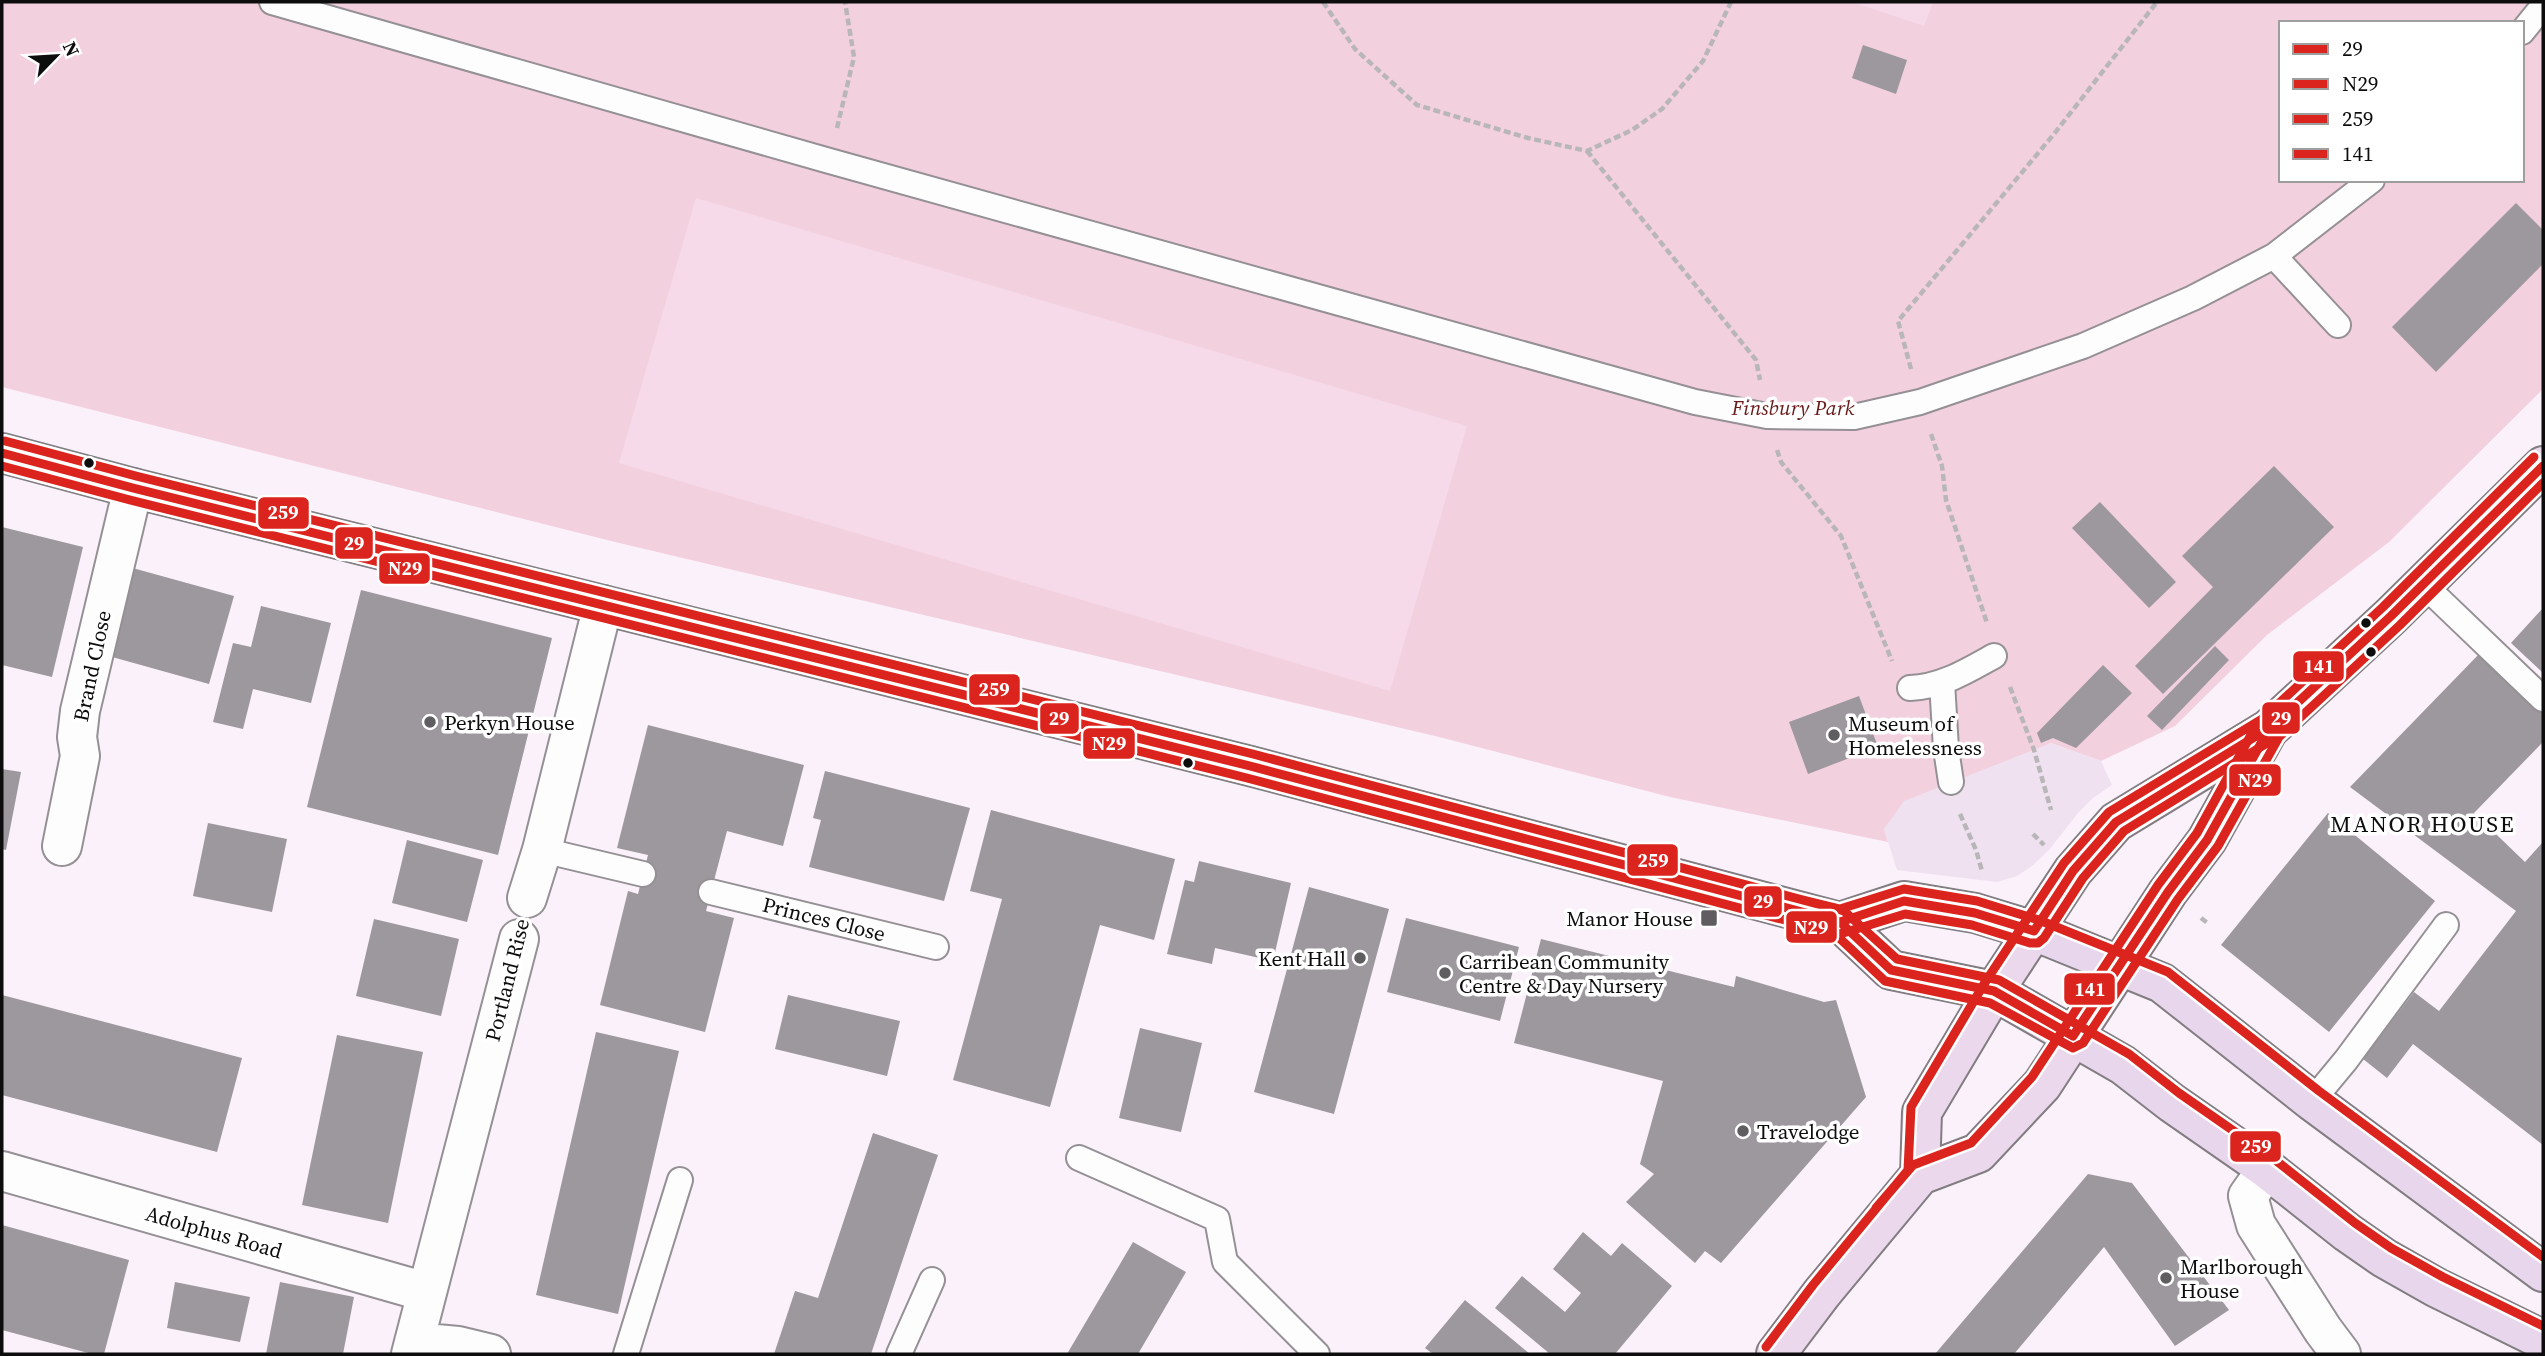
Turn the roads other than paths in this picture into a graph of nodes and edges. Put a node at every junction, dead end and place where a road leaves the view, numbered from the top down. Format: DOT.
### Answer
graph roads {
  1 [pos="271,2"];
  2 [pos="2543,6"];
  3 [pos="2524,30"];
  4 [pos="2369,182"];
  5 [pos="2274,256"];
  6 [pos="2338,326"];
  7 [pos="2,453"];
  8 [pos="2543,466"];
  9 [pos="133,488"];
  10 [pos="2423,584"];
  11 [pos="603,605"];
  12 [pos="1994,656"];
  13 [pos="1942,682"];
  14 [pos="1910,688"];
  15 [pos="2543,699"];
  16 [pos="2269,729"];
  17 [pos="1951,782"];
  18 [pos="62,846"];
  19 [pos="542,850"];
  20 [pos="643,874"];
  21 [pos="711,891"];
  22 [pos="527,898"];
  23 [pos="1840,922"];
  24 [pos="2446,925"];
  25 [pos="2034,931"];
  26 [pos="519,939"];
  27 [pos="936,947"];
  28 [pos="2119,965"];
  29 [pos="1994,991"];
  30 [pos="2074,1037"];
  31 [pos="2312,1101"];
  32 [pos="1079,1158"];
  33 [pos="2267,1169"];
  34 [pos="2,1171"];
  35 [pos="1920,1175"];
  36 [pos="680,1180"];
  37 [pos="2543,1272"];
  38 [pos="932,1280"];
  39 [pos="426,1292"];
  40 [pos="2543,1340"];
  41 [pos="412,1348"];
  42 [pos="1782,1352"];
  43 [pos="491,1354"];
  44 [pos="626,1354"];
  45 [pos="899,1354"];
  46 [pos="1317,1354"];
  47 [pos="2342,1354"];
  1 -- 5 [label="lane"];
  2 -- 3 [label="lane"];
  4 -- 5 [label="lane"];
  5 -- 6 [label="lane"];
  7 -- 9 [label="highway"];
  8 -- 10 [label="main road"];
  9 -- 11 [label="highway"];
  9 -- 18 [label="street, Brand Close"];
  10 -- 15 [label="lane"];
  10 -- 16 [label="main road"];
  11 -- 19 [label="street, Portland Rise"];
  11 -- 23 [label="highway"];
  12 -- 13 [label="lane"];
  13 -- 14 [label="lane"];
  13 -- 17 [label="lane"];
  16 -- 25 [label="main road"];
  16 -- 28 [label="main road"];
  19 -- 20 [label="lane"];
  19 -- 22 [label="street, Portland Rise"];
  21 -- 27 [label="lane, Princes Close"];
  22 -- 26 [label="lane, Portland Rise"];
  23 -- 25 [label="highway"];
  23 -- 29 [label="highway"];
  24 -- 31 [label="lane"];
  25 -- 28 [label="highway"];
  25 -- 29 [label="main road"];
  26 -- 39 [label="street, Portland Rise"];
  28 -- 30 [label="main road"];
  28 -- 31 [label="highway"];
  29 -- 30 [label="highway"];
  29 -- 35 [label="main road"];
  30 -- 33 [label="highway"];
  30 -- 35 [label="main road"];
  31 -- 37 [label="highway"];
  32 -- 46 [label="lane"];
  33 -- 40 [label="highway"];
  33 -- 47 [label="street"];
  34 -- 39 [label="street, Adolphus Road"];
  35 -- 42 [label="main road"];
  36 -- 44 [label="lane"];
  38 -- 45 [label="lane"];
  39 -- 41 [label="street, Portland Rise"];
  41 -- 43 [label="street"];
}
